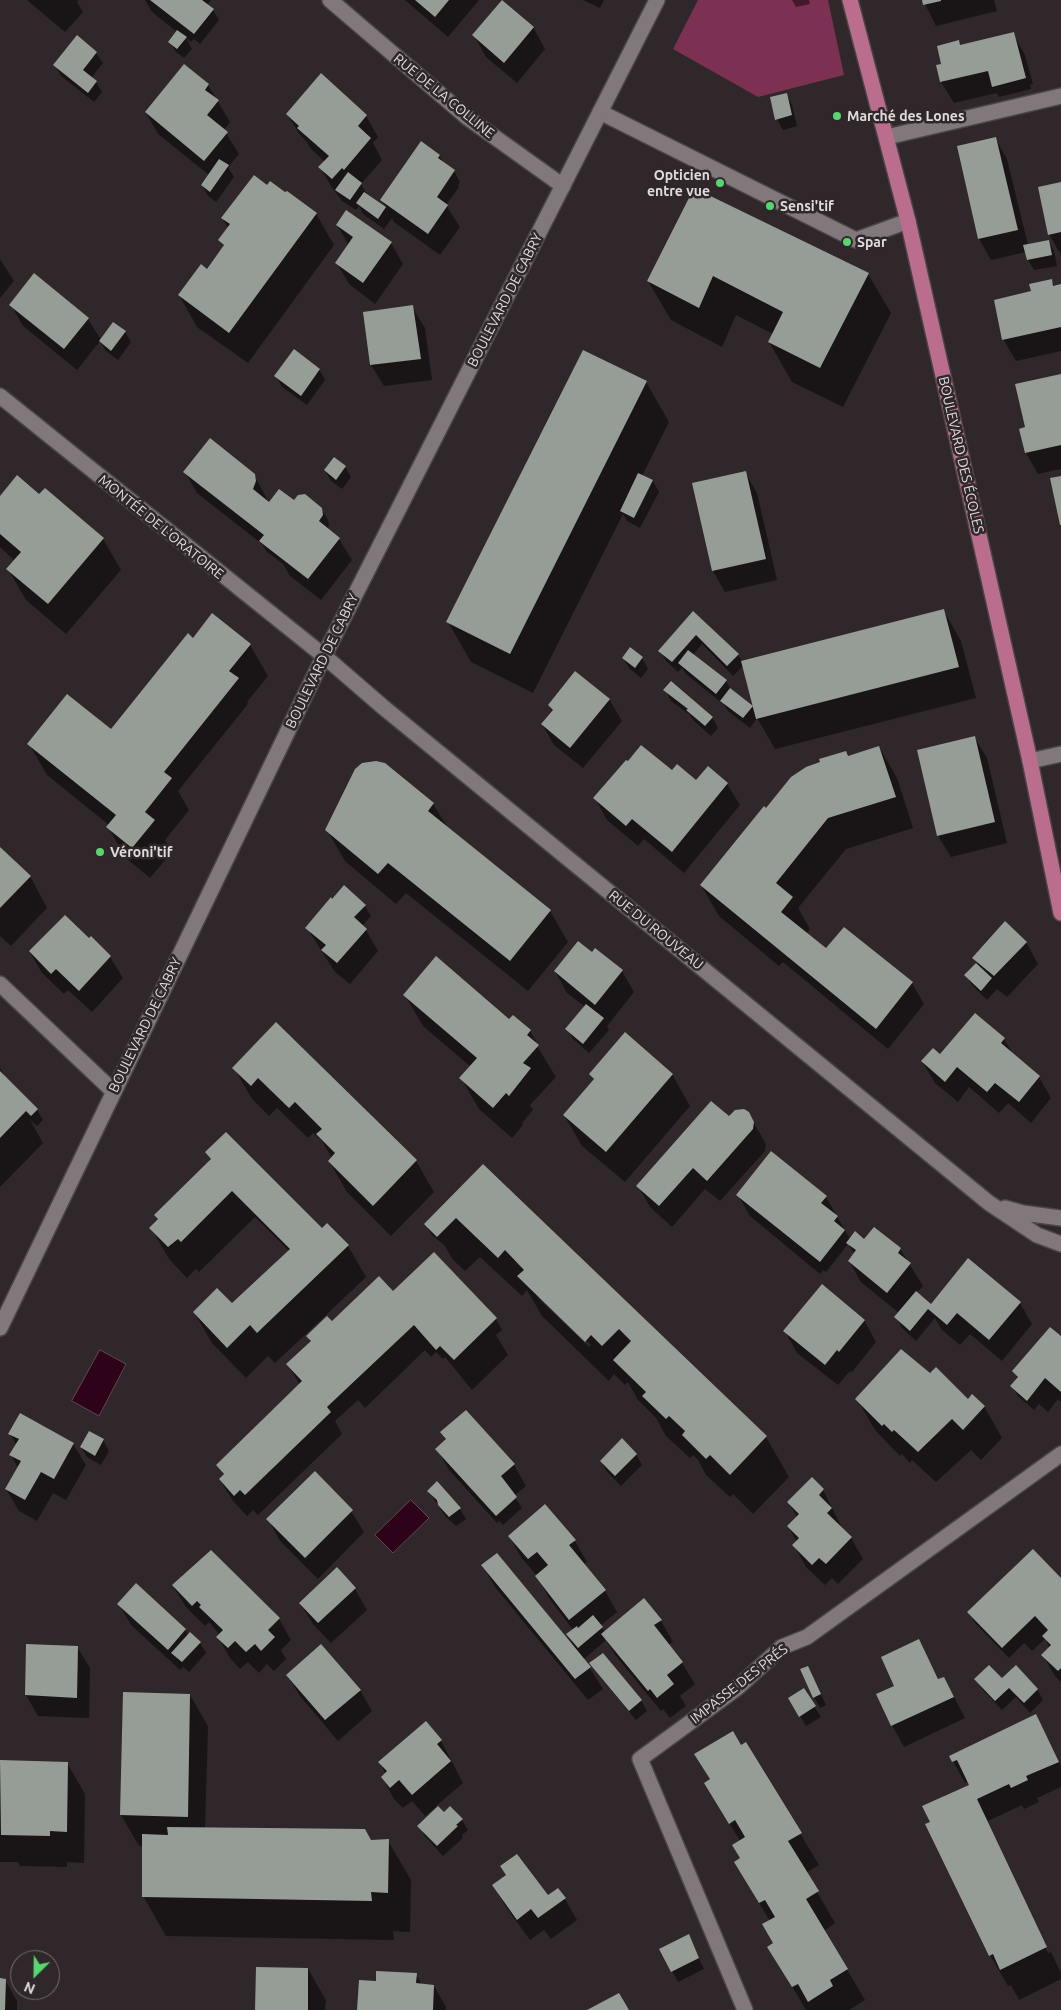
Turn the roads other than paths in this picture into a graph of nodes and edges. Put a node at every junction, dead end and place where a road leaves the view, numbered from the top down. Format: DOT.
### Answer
graph roads {
  1 [pos="330,0"];
  2 [pos="657,0"];
  3 [pos="850,0"];
  4 [pos="1061,96"];
  5 [pos="600,112"];
  6 [pos="887,137"];
  7 [pos="563,186"];
  8 [pos="908,221"];
  9 [pos="0,396"];
  10 [pos="324,656"];
  11 [pos="1061,754"];
  12 [pos="1030,761"];
  13 [pos="1061,913"];
  14 [pos="0,984"];
  15 [pos="113,1092"];
  16 [pos="989,1203"];
  17 [pos="1061,1218"];
  18 [pos="1061,1244"];
  19 [pos="0,1328"];
  20 [pos="1061,1454"];
  21 [pos="745,2010"];
  1 -- 7 [label="street, RUE DE LA COLLINE"];
  2 -- 5 [label="street, BOULEVARD DE CABRY"];
  3 -- 6 [label="main road, BOULEVARD DES ÉCOLES"];
  4 -- 6 [label="street"];
  5 -- 7 [label="street, BOULEVARD DE CABRY"];
  5 -- 8 [label="street"];
  6 -- 8 [label="main road, BOULEVARD DES ÉCOLES"];
  7 -- 10 [label="street, BOULEVARD DE CABRY"];
  8 -- 12 [label="main road, BOULEVARD DES ÉCOLES"];
  9 -- 10 [label="street, MONTÉE DE L'ORATOIRE"];
  10 -- 15 [label="street, BOULEVARD DE CABRY"];
  10 -- 16 [label="street, RUE DU ROUVEAU"];
  11 -- 12 [label="street"];
  12 -- 13 [label="main road, BOULEVARD DES ÉCOLES"];
  14 -- 15 [label="street"];
  15 -- 19 [label="street, BOULEVARD DE CABRY"];
  16 -- 17 [label="street, RUE DU ROUVEAU"];
  16 -- 18 [label="street, RUE DU ROUVEAU"];
  20 -- 21 [label="street, IMPASSE DES PRÉS"];
}
